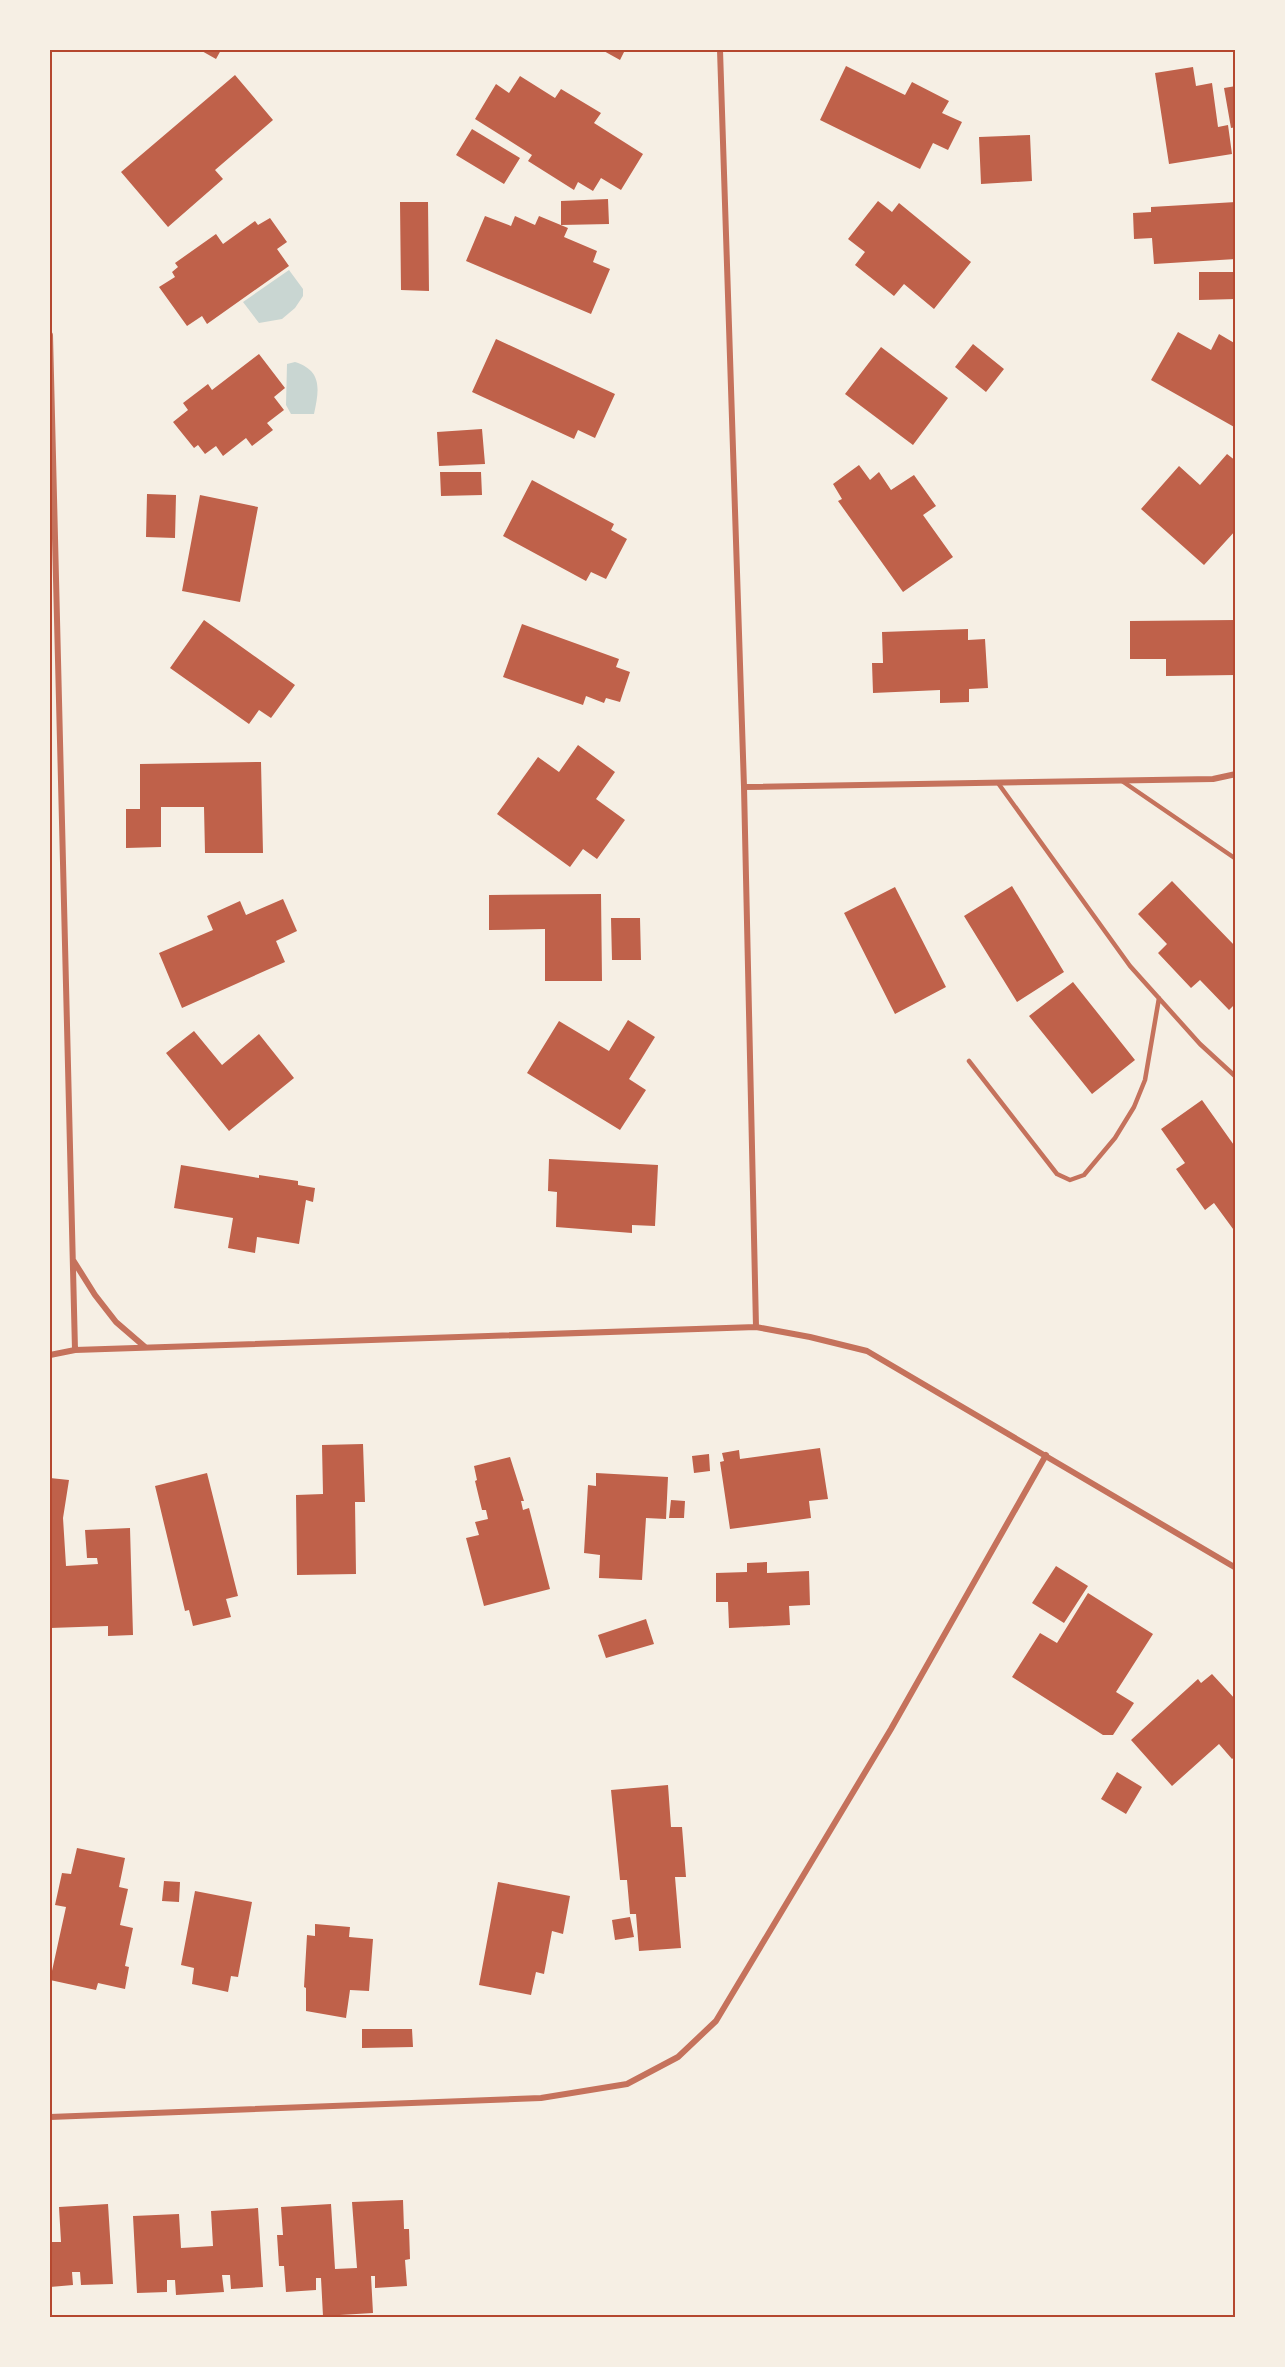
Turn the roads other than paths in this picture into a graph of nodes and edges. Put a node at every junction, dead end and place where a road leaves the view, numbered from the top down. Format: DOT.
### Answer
graph roads {
  1 [pos="720,50"];
  2 [pos="50,335"];
  3 [pos="51,419"];
  4 [pos="1236,774"];
  5 [pos="1121,780"];
  6 [pos="998,783"];
  7 [pos="744,787"];
  8 [pos="1236,860"];
  9 [pos="1159,998"];
  10 [pos="969,1061"];
  11 [pos="1236,1077"];
  12 [pos="72,1260"];
  13 [pos="756,1327"];
  14 [pos="145,1347"];
  15 [pos="75,1350"];
  16 [pos="50,1354"];
  17 [pos="1046,1455"];
  18 [pos="1236,1568"];
  19 [pos="50,2117"];
  1 -- 7 [label="street"];
  2 -- 3 [label="street"];
  3 -- 12 [label="street"];
  4 -- 5 [label="street"];
  5 -- 6 [label="street"];
  5 -- 8 [label="lane"];
  6 -- 7 [label="street"];
  6 -- 9 [label="lane"];
  7 -- 13 [label="street"];
  9 -- 10 [label="lane"];
  9 -- 11 [label="lane"];
  12 -- 14 [label="street"];
  12 -- 15 [label="street"];
  13 -- 14 [label="street"];
  13 -- 17 [label="street"];
  14 -- 15 [label="street"];
  15 -- 16 [label="street"];
  17 -- 18 [label="street"];
  17 -- 19 [label="street"];
}
